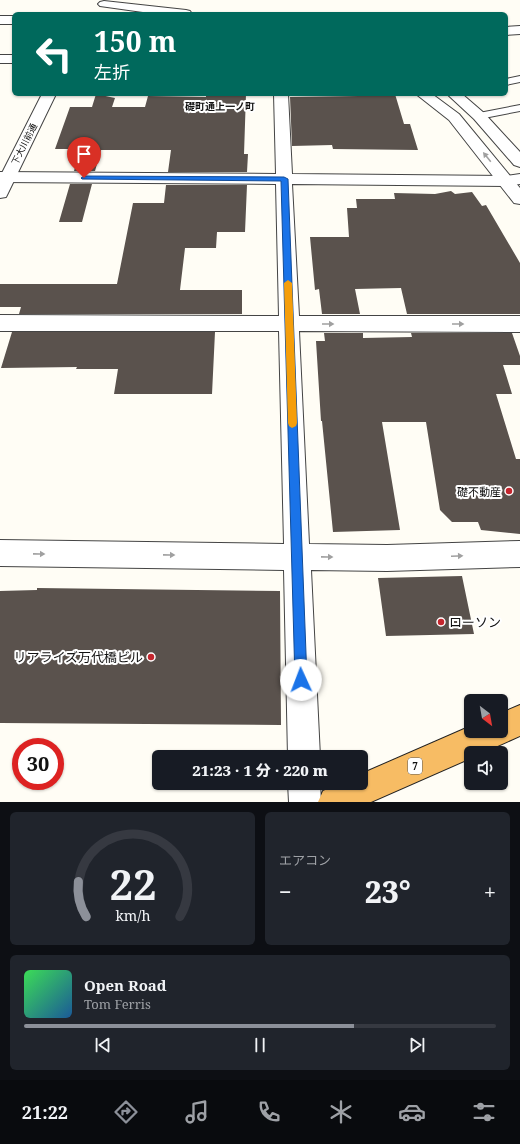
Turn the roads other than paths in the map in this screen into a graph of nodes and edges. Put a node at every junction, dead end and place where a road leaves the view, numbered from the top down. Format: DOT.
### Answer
graph roads {
  1 [pos="105,2"];
  2 [pos="96,12"];
  3 [pos="172,12"];
  4 [pos="0,20"];
  5 [pos="12,20"];
  6 [pos="520,30"];
  7 [pos="508,31"];
  8 [pos="0,59"];
  9 [pos="12,59"];
  10 [pos="520,79"];
  11 [pos="508,82"];
  12 [pos="48,96"];
  13 [pos="281,96"];
  14 [pos="426,96"];
  15 [pos="456,96"];
  16 [pos="520,108"];
  17 [pos="479,116"];
  18 [pos="520,162"];
  19 [pos="4,178"];
  20 [pos="284,179"];
  21 [pos="513,180"];
  22 [pos="0,194"];
  23 [pos="520,199"];
  24 [pos="0,323"];
  25 [pos="289,324"];
  26 [pos="520,324"];
  27 [pos="0,553"];
  28 [pos="520,554"];
  29 [pos="297,557"];
  30 [pos="520,720"];
  31 [pos="508,726"];
  32 [pos="480,738"];
  33 [pos="304,750"];
  34 [pos="304,790"];
  35 [pos="305,802"];
  36 [pos="334,802"];
  1 -- 2 [label="street"];
  1 -- 3 [label="street"];
  4 -- 5 [label="street"];
  6 -- 7 [label="street"];
  8 -- 9 [label="street"];
  10 -- 11 [label="lane"];
  12 -- 19 [label="street, 下大川前通"];
  13 -- 20 [label="street"];
  21 -- 14 [label="street, one-way"];
  15 -- 17 [label="street"];
  16 -- 17 [label="lane"];
  17 -- 18 [label="street"];
  19 -- 20 [label="street"];
  19 -- 22 [label="street, 下大川前通"];
  20 -- 21 [label="street"];
  20 -- 25 [label="street"];
  21 -- 23 [label="street"];
  24 -- 25 [label="street"];
  25 -- 26 [label="street, one-way"];
  25 -- 29 [label="street"];
  27 -- 29 [label="street, one-way"];
  29 -- 28 [label="street, one-way"];
  29 -- 33 [label="street"];
  30 -- 31 [label="highway"];
  32 -- 36 [label="highway, 7"];
  34 -- 35 [label="street"];
}
